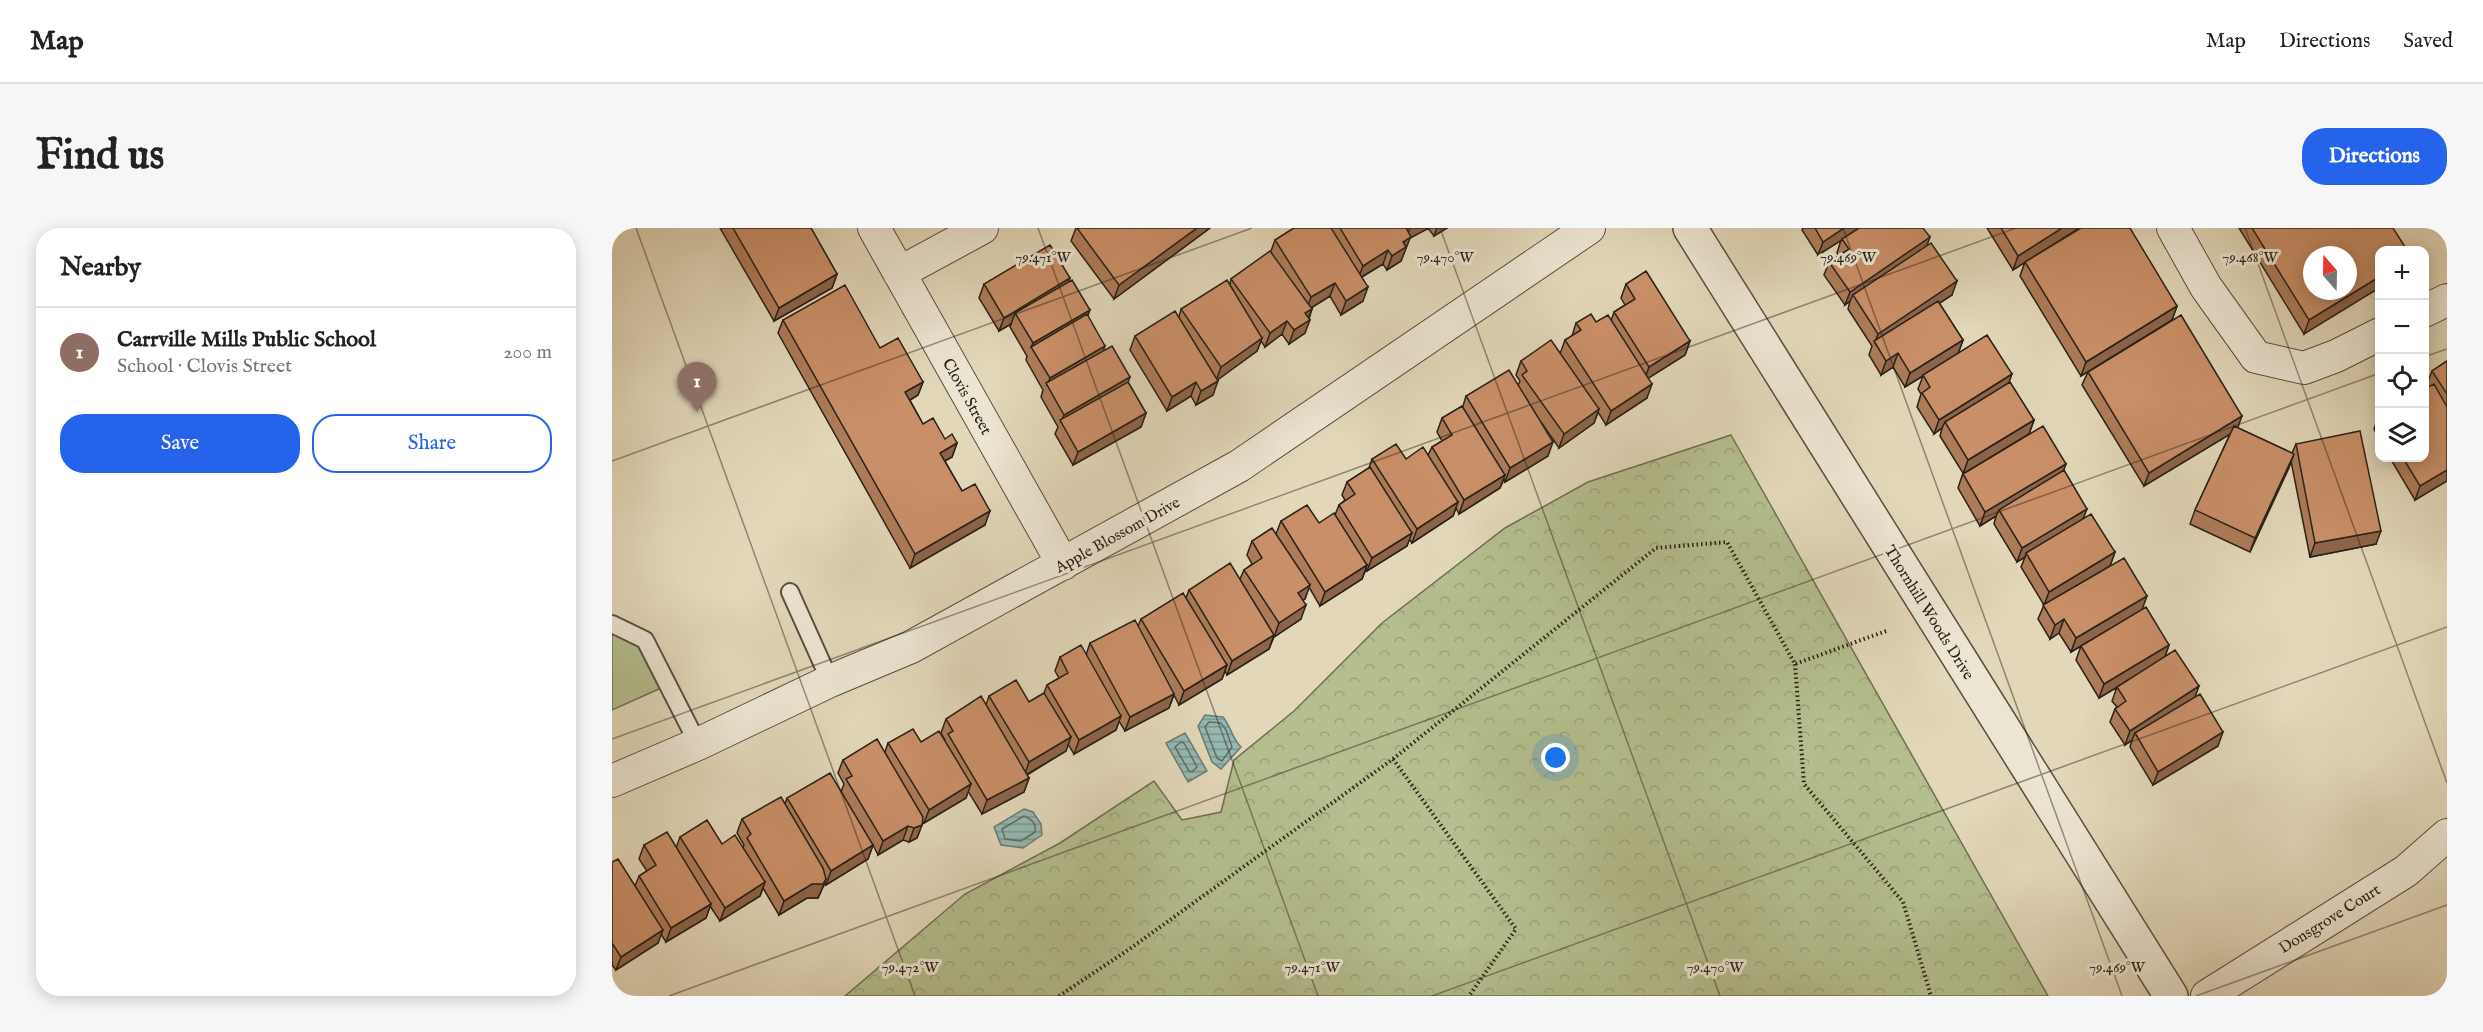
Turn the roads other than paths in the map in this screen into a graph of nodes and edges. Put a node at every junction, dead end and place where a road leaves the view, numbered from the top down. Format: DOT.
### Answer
graph roads {
  1 [pos="874,228"];
  2 [pos="982,228"];
  3 [pos="1589,228"];
  4 [pos="1690,228"];
  5 [pos="2173,228"];
  6 [pos="899,273"];
  7 [pos="2447,300"];
  8 [pos="2429,309"];
  9 [pos="2375,336"];
  10 [pos="1063,564"];
  11 [pos="790,592"];
  12 [pos="612,624"];
  13 [pos="830,681"];
  14 [pos="698,744"];
  15 [pos="612,781"];
  16 [pos="2447,835"];
  17 [pos="2171,996"];
  18 [pos="2207,996"];
  1 -- 6 [label="street, Clovis Street"];
  2 -- 6 [label="street"];
  3 -- 10 [label="street, Apple Blossom Drive"];
  4 -- 17 [label="street, Thornhill Woods Drive"];
  5 -- 9 [label="street"];
  6 -- 10 [label="street, Clovis Street"];
  7 -- 8 [label="street"];
  10 -- 13 [label="street, Apple Blossom Drive"];
  11 -- 13 [label="lane"];
  12 -- 14 [label="lane"];
  13 -- 14 [label="street, Apple Blossom Drive"];
  14 -- 15 [label="street, Apple Blossom Drive"];
  16 -- 18 [label="street, Donsgrove Court"];
}
